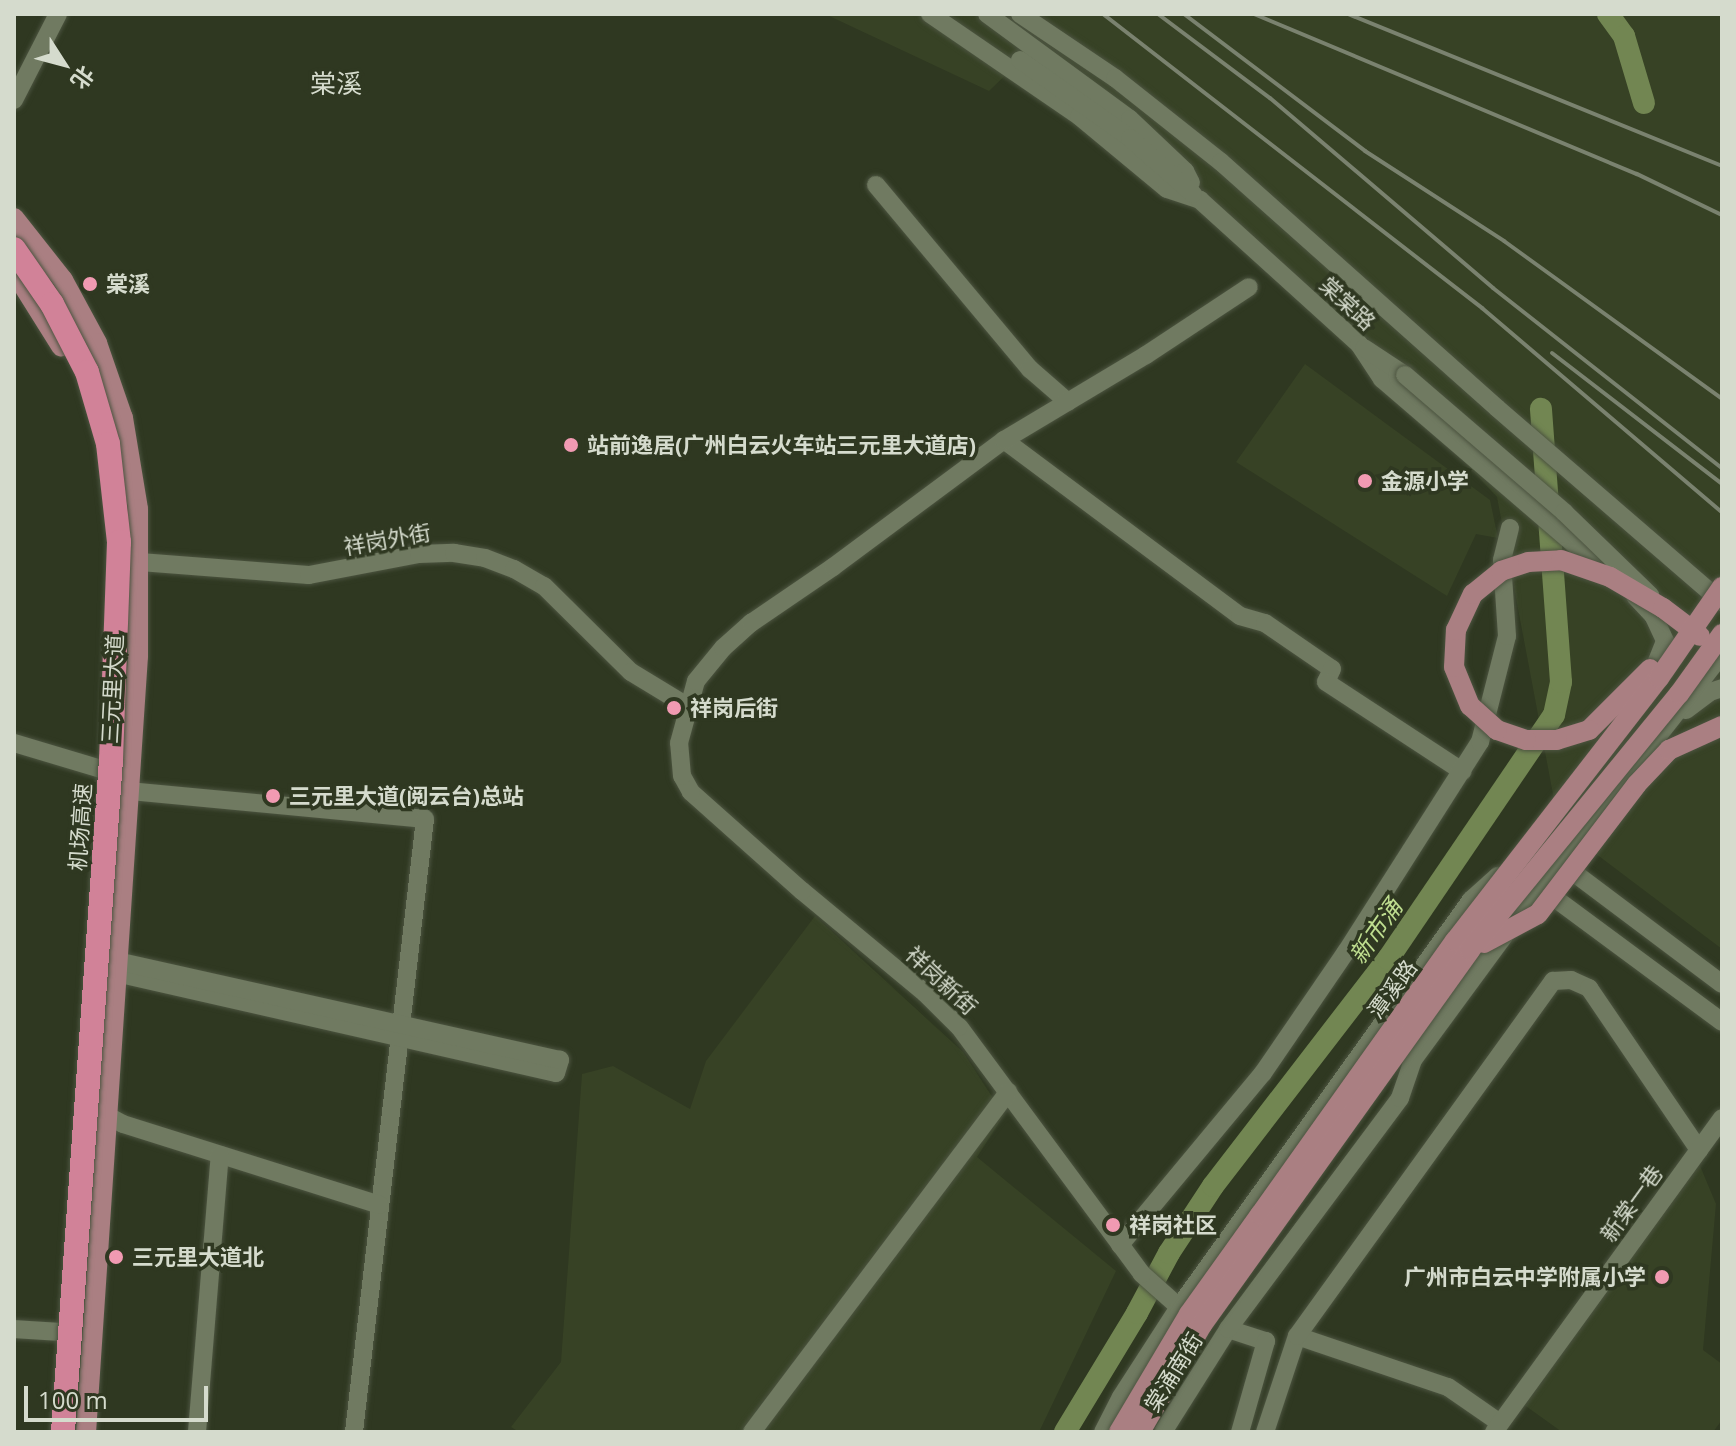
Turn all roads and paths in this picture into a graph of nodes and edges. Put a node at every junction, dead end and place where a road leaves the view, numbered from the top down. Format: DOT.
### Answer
graph roads {
  1 [pos="58,14"];
  2 [pos="930,14"];
  3 [pos="942,14"];
  4 [pos="987,14"];
  5 [pos="1020,14"];
  6 [pos="14,100"];
  7 [pos="876,185"];
  8 [pos="1200,200"];
  9 [pos="14,218"];
  10 [pos="14,249"];
  11 [pos="14,271"];
  12 [pos="1249,287"];
  13 [pos="1359,344"];
  14 [pos="1068,402"];
  15 [pos="1004,440"];
  16 [pos="1510,528"];
  17 [pos="140,562"];
  18 [pos="1606,565"];
  19 [pos="1719,594"];
  20 [pos="1663,608"];
  21 [pos="1688,629"];
  22 [pos="1722,634"];
  23 [pos="1722,642"];
  24 [pos="1722,653"];
  25 [pos="1648,683"];
  26 [pos="1722,688"];
  27 [pos="687,706"];
  28 [pos="1668,724"];
  29 [pos="1722,726"];
  30 [pos="14,743"];
  31 [pos="101,769"];
  32 [pos="1462,771"];
  33 [pos="129,791"];
  34 [pos="1530,839"];
  35 [pos="1559,862"];
  36 [pos="1510,865"];
  37 [pos="1540,887"];
  38 [pos="89,940"];
  39 [pos="1470,950"];
  40 [pos="1434,951"];
  41 [pos="117,959"];
  42 [pos="1704,970"];
  43 [pos="1477,972"];
  44 [pos="1722,984"];
  45 [pos="1686,995"];
  46 [pos="1722,1022"];
  47 [pos="400,1031"];
  48 [pos="1008,1092"];
  49 [pos="106,1115"];
  50 [pos="1721,1123"];
  51 [pos="1699,1150"];
  52 [pos="220,1155"];
  53 [pos="380,1205"];
  54 [pos="1120,1245"];
  55 [pos="1179,1307"];
  56 [pos="14,1329"];
  57 [pos="1228,1329"];
  58 [pos="60,1332"];
  59 [pos="1297,1336"];
  60 [pos="1497,1428"];
  61 [pos="54,1432"];
  62 [pos="63,1432"];
  63 [pos="86,1432"];
  64 [pos="197,1432"];
  65 [pos="354,1432"];
  66 [pos="752,1432"];
  67 [pos="1103,1432"];
  68 [pos="1119,1432"];
  69 [pos="1140,1432"];
  70 [pos="1163,1432"];
  71 [pos="1240,1432"];
  72 [pos="1265,1432"];
  1 -- 6 [label="street"];
  2 -- 8 [label="street, 棠棠路"];
  3 -- 8 [label="street"];
  4 -- 8 [label="street"];
  5 -- 19 [label="street, 棠棠路"];
  7 -- 14 [label="street"];
  8 -- 13 [label="street, 棠棠路"];
  9 -- 17 [label="main road, 三元里大道"];
  10 -- 62 [label="highway, 机场高速, bridge"];
  11 -- 31 [label="main road, 三元里大道"];
  12 -- 14 [label="street, 祥岗新街"];
  13 -- 18 [label="street, 棠棠路"];
  13 -- 20 [label="street, bridge"];
  14 -- 15 [label="street, 祥岗新街"];
  15 -- 27 [label="street, 祥岗新街"];
  15 -- 32 [label="street"];
  16 -- 32 [label="street"];
  17 -- 27 [label="street, 祥岗外街"];
  17 -- 33 [label="main road, 三元里大道"];
  18 -- 21 [label="street, 棠棠路"];
  18 -- 25 [label="street"];
  19 -- 21 [label="main road, 潭溪路, bridge"];
  20 -- 21 [label="main road, bridge"];
  20 -- 24 [label="main road, bridge"];
  21 -- 23 [label="street, 棠棠路"];
  21 -- 25 [label="street"];
  21 -- 68 [label="main road, 潭溪路, bridge"];
  22 -- 39 [label="main road, 潭溪路, bridge"];
  24 -- 28 [label="street"];
  25 -- 34 [label="street, 棠涌南街"];
  26 -- 28 [label="street"];
  27 -- 48 [label="street, 祥岗新街"];
  28 -- 35 [label="street"];
  29 -- 39 [label="main road, bridge"];
  30 -- 31 [label="street"];
  31 -- 38 [label="main road, 三元里大道"];
  32 -- 54 [label="street"];
  33 -- 41 [label="main road, 三元里大道"];
  33 -- 47 [label="street"];
  34 -- 35 [label="street"];
  34 -- 36 [label="street, 棠涌南街"];
  35 -- 37 [label="street"];
  35 -- 42 [label="street"];
  36 -- 37 [label="street"];
  36 -- 40 [label="street, 棠涌南街"];
  37 -- 43 [label="street"];
  37 -- 45 [label="street"];
  38 -- 41 [label="main road"];
  38 -- 58 [label="main road, 三元里大道"];
  39 -- 69 [label="main road, 潭溪路, bridge"];
  40 -- 43 [label="street"];
  40 -- 55 [label="street, 棠涌南街"];
  41 -- 47 [label="street"];
  41 -- 49 [label="main road, 三元里大道"];
  42 -- 44 [label="street"];
  42 -- 45 [label="street"];
  43 -- 57 [label="street"];
  45 -- 46 [label="street"];
  47 -- 47 [label="street"];
  47 -- 53 [label="street"];
  48 -- 54 [label="street, 祥岗新街"];
  48 -- 66 [label="street"];
  49 -- 52 [label="street"];
  49 -- 63 [label="main road, 三元里大道"];
  50 -- 51 [label="street, 新棠一巷"];
  51 -- 59 [label="street"];
  51 -- 60 [label="street, 新棠一巷"];
  52 -- 53 [label="street"];
  52 -- 64 [label="street"];
  53 -- 65 [label="street"];
  54 -- 55 [label="street, 祥岗新街"];
  55 -- 67 [label="street, 棠涌南街"];
  56 -- 58 [label="street"];
  57 -- 70 [label="street, 棠涌南街"];
  57 -- 71 [label="street, 棠涌南街"];
  58 -- 61 [label="main road, 三元里大道"];
  59 -- 60 [label="street"];
  59 -- 72 [label="street"];
}
